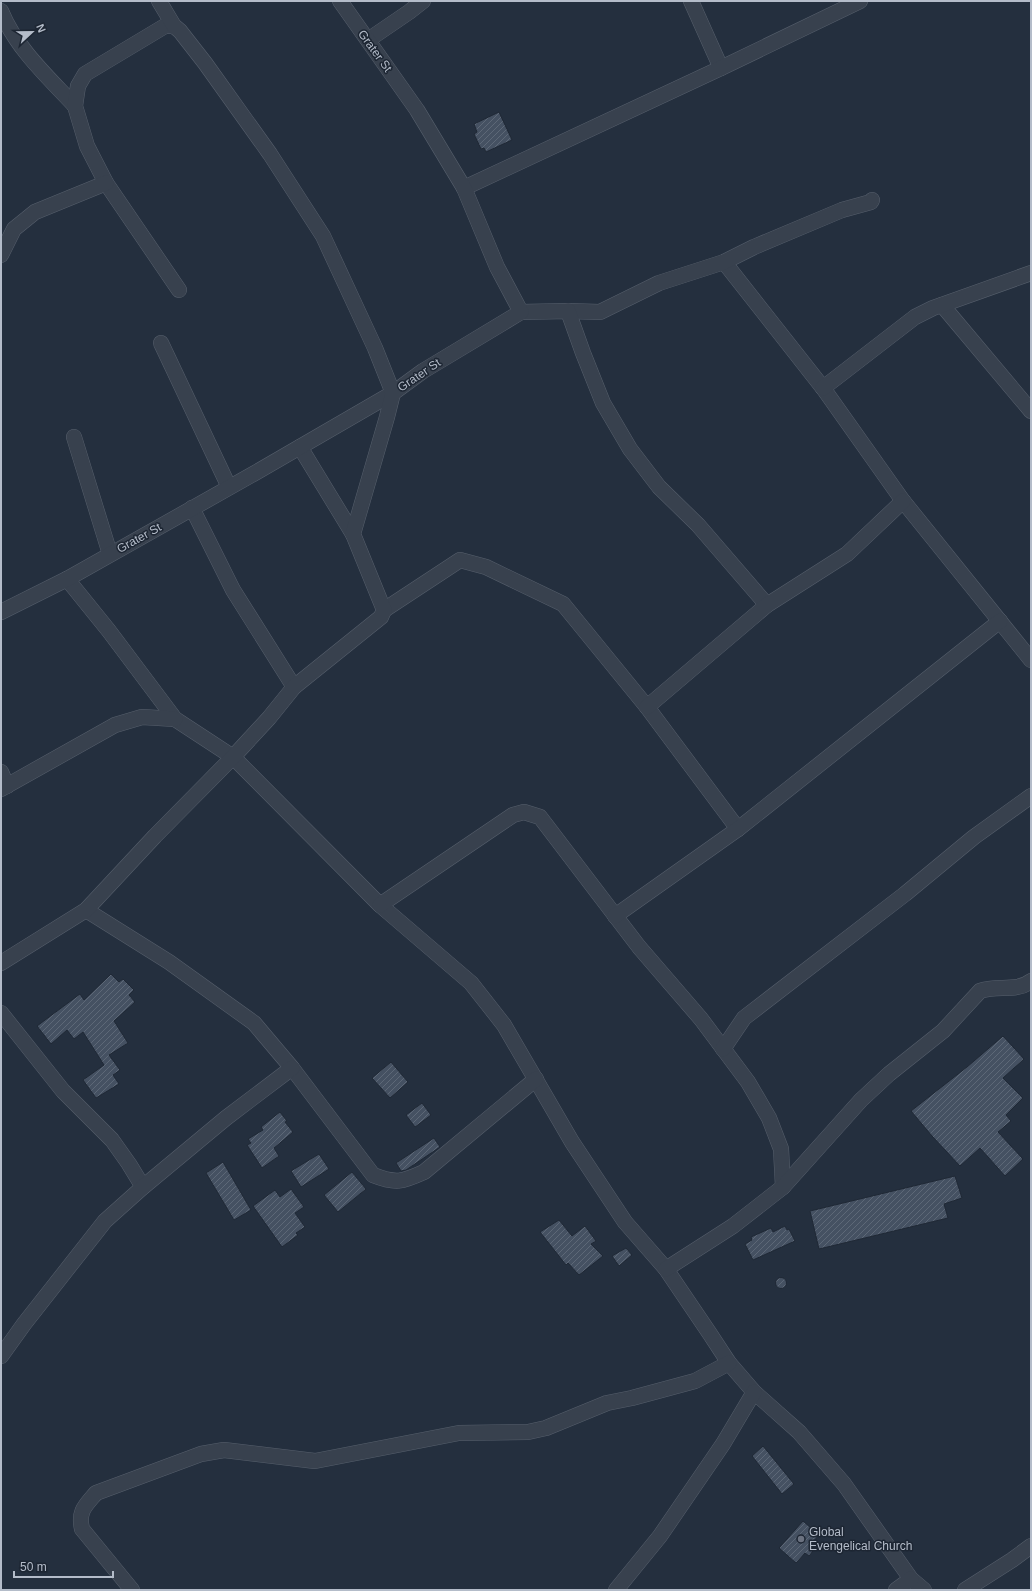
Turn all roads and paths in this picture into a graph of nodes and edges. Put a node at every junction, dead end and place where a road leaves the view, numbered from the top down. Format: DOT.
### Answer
graph roads {
  1 [pos="159,1"];
  2 [pos="340,1"];
  3 [pos="423,1"];
  4 [pos="691,1"];
  5 [pos="860,1"];
  6 [pos="1,11"];
  7 [pos="174,26"];
  8 [pos="368,40"];
  9 [pos="721,68"];
  10 [pos="75,106"];
  11 [pos="106,183"];
  12 [pos="464,188"];
  13 [pos="872,200"];
  14 [pos="1,255"];
  15 [pos="724,262"];
  16 [pos="1031,273"];
  17 [pos="179,290"];
  18 [pos="942,305"];
  19 [pos="568,311"];
  20 [pos="521,312"];
  21 [pos="161,343"];
  22 [pos="823,388"];
  23 [pos="393,393"];
  24 [pos="1031,411"];
  25 [pos="74,437"];
  26 [pos="300,446"];
  27 [pos="229,487"];
  28 [pos="903,501"];
  29 [pos="192,508"];
  30 [pos="353,534"];
  31 [pos="110,554"];
  32 [pos="67,579"];
  33 [pos="767,605"];
  34 [pos="384,610"];
  35 [pos="1,612"];
  36 [pos="1000,621"];
  37 [pos="1031,660"];
  38 [pos="294,687"];
  39 [pos="647,707"];
  40 [pos="175,720"];
  41 [pos="233,757"];
  42 [pos="3,782"];
  43 [pos="1031,796"];
  44 [pos="738,829"];
  45 [pos="380,905"];
  46 [pos="86,910"];
  47 [pos="615,916"];
  48 [pos="1,963"];
  49 [pos="1031,981"];
  50 [pos="1,1013"];
  51 [pos="723,1049"];
  52 [pos="292,1068"];
  53 [pos="536,1079"];
  54 [pos="143,1187"];
  55 [pos="783,1187"];
  56 [pos="666,1269"];
  57 [pos="1,1356"];
  58 [pos="729,1364"];
  59 [pos="754,1392"];
  60 [pos="1031,1546"];
  61 [pos="911,1579"];
  62 [pos="132,1590"];
  63 [pos="616,1590"];
  64 [pos="896,1590"];
  65 [pos="924,1590"];
  66 [pos="964,1590"];
  1 -- 7 [label="street"];
  2 -- 8 [label="street, Grater St"];
  3 -- 8 [label="street"];
  4 -- 9 [label="street"];
  5 -- 9 [label="street"];
  6 -- 10 [label="street"];
  7 -- 10 [label="street"];
  7 -- 23 [label="street"];
  8 -- 12 [label="street, Grater St"];
  9 -- 12 [label="street"];
  10 -- 11 [label="street"];
  11 -- 14 [label="street"];
  11 -- 17 [label="street"];
  12 -- 20 [label="street, Grater St"];
  13 -- 15 [label="street"];
  15 -- 19 [label="street"];
  15 -- 22 [label="street"];
  16 -- 18 [label="street"];
  18 -- 22 [label="street"];
  18 -- 24 [label="street"];
  19 -- 20 [label="street"];
  19 -- 33 [label="street"];
  20 -- 23 [label="street, Grater St"];
  21 -- 27 [label="street"];
  22 -- 28 [label="street"];
  23 -- 26 [label="street, Grater St"];
  23 -- 30 [label="street"];
  25 -- 31 [label="street"];
  26 -- 27 [label="street, Grater St"];
  26 -- 30 [label="street"];
  27 -- 29 [label="street, Grater St"];
  28 -- 33 [label="street"];
  28 -- 36 [label="street"];
  29 -- 31 [label="street, Grater St"];
  29 -- 38 [label="street"];
  30 -- 34 [label="street"];
  31 -- 32 [label="street, Grater St"];
  32 -- 35 [label="street, Grater St"];
  32 -- 40 [label="street"];
  33 -- 39 [label="street"];
  34 -- 38 [label="street"];
  34 -- 39 [label="street"];
  36 -- 37 [label="street"];
  36 -- 44 [label="street"];
  38 -- 41 [label="street"];
  39 -- 44 [label="street"];
  40 -- 41 [label="street"];
  40 -- 42 [label="street"];
  41 -- 45 [label="street"];
  41 -- 46 [label="street"];
  43 -- 51 [label="street"];
  44 -- 47 [label="street"];
  45 -- 47 [label="street"];
  45 -- 53 [label="street"];
  46 -- 48 [label="street"];
  46 -- 52 [label="street"];
  47 -- 51 [label="street"];
  49 -- 55 [label="street"];
  50 -- 54 [label="street"];
  51 -- 55 [label="street"];
  52 -- 53 [label="street"];
  52 -- 54 [label="street"];
  53 -- 56 [label="street"];
  54 -- 57 [label="street"];
  55 -- 56 [label="street"];
  56 -- 58 [label="street"];
  58 -- 59 [label="street"];
  58 -- 62 [label="street"];
  59 -- 61 [label="street"];
  59 -- 63 [label="street"];
  60 -- 66 [label="street"];
  61 -- 64 [label="street"];
  61 -- 65 [label="street"];
}
